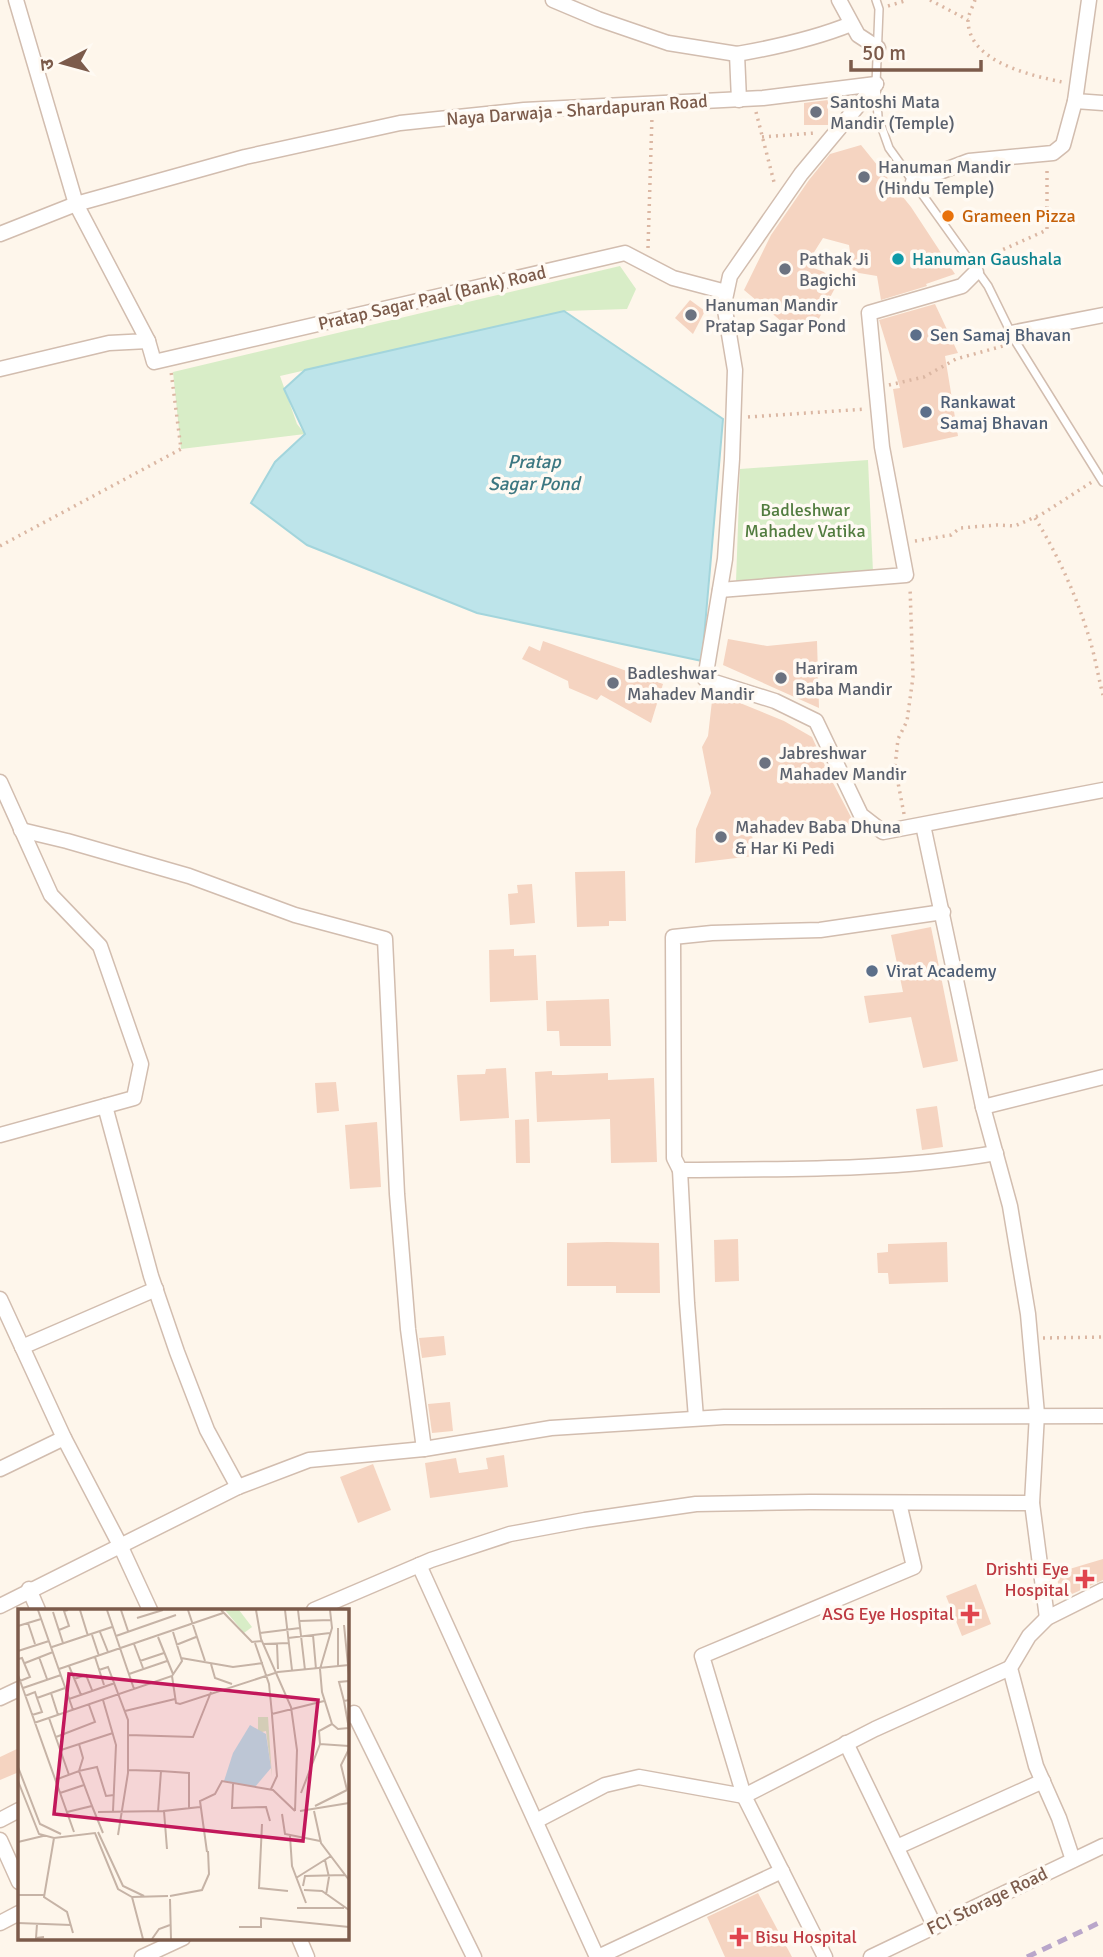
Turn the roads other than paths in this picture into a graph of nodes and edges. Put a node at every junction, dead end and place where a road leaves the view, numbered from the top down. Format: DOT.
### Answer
graph roads {
  1 [pos="16,0"];
  2 [pos="553,0"];
  3 [pos="839,0"];
  4 [pos="876,0"];
  5 [pos="1089,0"];
  6 [pos="851,24"];
  7 [pos="878,48"];
  8 [pos="737,54"];
  9 [pos="876,84"];
  10 [pos="746,99"];
  11 [pos="1075,102"];
  12 [pos="1103,103"];
  13 [pos="913,182"];
  14 [pos="76,204"];
  15 [pos="0,233"];
  16 [pos="975,268"];
  17 [pos="726,292"];
  18 [pos="1103,315"];
  19 [pos="1013,336"];
  20 [pos="148,341"];
  21 [pos="0,369"];
  22 [pos="1102,480"];
  23 [pos="720,590"];
  24 [pos="0,782"];
  25 [pos="1103,790"];
  26 [pos="923,825"];
  27 [pos="21,830"];
  28 [pos="943,912"];
  29 [pos="1103,1077"];
  30 [pos="104,1106"];
  31 [pos="983,1107"];
  32 [pos="0,1135"];
  33 [pos="996,1153"];
  34 [pos="680,1170"];
  35 [pos="156,1289"];
  36 [pos="0,1298"];
  37 [pos="22,1347"];
  38 [pos="1037,1414"];
  39 [pos="1103,1416"];
  40 [pos="696,1419"];
  41 [pos="64,1438"];
  42 [pos="424,1449"];
  43 [pos="0,1469"];
  44 [pos="239,1488"];
  45 [pos="900,1503"];
  46 [pos="1032,1503"];
  47 [pos="120,1545"];
  48 [pos="419,1565"];
  49 [pos="29,1590"];
  50 [pos="1103,1590"];
  51 [pos="0,1606"];
  52 [pos="37,1609"];
  53 [pos="149,1609"];
  54 [pos="319,1609"];
  55 [pos="1047,1618"];
  56 [pos="1010,1668"];
  57 [pos="18,1689"];
  58 [pos="0,1698"];
  59 [pos="348,1716"];
  60 [pos="846,1743"];
  61 [pos="1043,1781"];
  62 [pos="744,1796"];
  63 [pos="18,1811"];
  64 [pos="0,1820"];
  65 [pos="536,1821"];
  66 [pos="0,1840"];
  67 [pos="1103,1846"];
  68 [pos="897,1847"];
  69 [pos="1073,1860"];
  70 [pos="782,1871"];
  71 [pos="18,1880"];
  72 [pos="18,1914"];
  73 [pos="0,1923"];
  74 [pos="935,1927"];
  75 [pos="179,1940"];
  76 [pos="300,1940"];
  77 [pos="142,1957"];
  78 [pos="307,1957"];
  79 [pos="474,1957"];
  80 [pos="598,1957"];
  81 [pos="825,1957"];
  82 [pos="871,1957"];
  1 -- 14 [label="street"];
  2 -- 8 [label="street"];
  3 -- 6 [label="street"];
  4 -- 7 [label="lane"];
  5 -- 11 [label="street"];
  6 -- 7 [label="street"];
  6 -- 8 [label="street"];
  7 -- 9 [label="lane"];
  8 -- 10 [label="street"];
  9 -- 10 [label="street, Naya Darwaja - Shardapuran Road"];
  9 -- 13 [label="lane"];
  9 -- 17 [label="street"];
  10 -- 14 [label="street, Naya Darwaja - Shardapuran Road"];
  11 -- 12 [label="street"];
  11 -- 13 [label="street"];
  13 -- 16 [label="lane"];
  14 -- 15 [label="street, Naya Darwaja - Shardapuran Road"];
  14 -- 20 [label="street"];
  16 -- 19 [label="lane"];
  16 -- 23 [label="street"];
  17 -- 20 [label="street, Pratap Sagar Paal (Bank) Road"];
  17 -- 23 [label="street"];
  18 -- 19 [label="street"];
  19 -- 22 [label="lane"];
  20 -- 21 [label="street"];
  23 -- 26 [label="street"];
  24 -- 27 [label="street"];
  25 -- 26 [label="street"];
  26 -- 28 [label="street"];
  27 -- 30 [label="street"];
  27 -- 42 [label="street"];
  28 -- 31 [label="street"];
  28 -- 34 [label="street"];
  29 -- 31 [label="street"];
  30 -- 32 [label="street"];
  30 -- 35 [label="street"];
  31 -- 33 [label="street"];
  33 -- 34 [label="street"];
  33 -- 38 [label="street"];
  34 -- 40 [label="street"];
  35 -- 37 [label="street"];
  35 -- 44 [label="street"];
  36 -- 37 [label="street"];
  37 -- 41 [label="street"];
  38 -- 39 [label="street"];
  38 -- 40 [label="street"];
  38 -- 46 [label="street"];
  40 -- 42 [label="street"];
  41 -- 43 [label="street"];
  41 -- 47 [label="street"];
  42 -- 44 [label="street"];
  44 -- 47 [label="street"];
  45 -- 46 [label="street"];
  45 -- 48 [label="street"];
  45 -- 62 [label="street"];
  46 -- 55 [label="street"];
  47 -- 49 [label="street"];
  47 -- 53 [label="street"];
  48 -- 54 [label="street"];
  48 -- 65 [label="street"];
  49 -- 51 [label="street"];
  49 -- 52 [label="street"];
  50 -- 55 [label="street"];
  55 -- 56 [label="street"];
  56 -- 60 [label="street"];
  56 -- 61 [label="street"];
  57 -- 58 [label="street"];
  59 -- 79 [label="street"];
  60 -- 62 [label="street"];
  60 -- 68 [label="street"];
  61 -- 68 [label="street"];
  61 -- 69 [label="street"];
  62 -- 65 [label="street"];
  62 -- 70 [label="street"];
  63 -- 64 [label="street"];
  65 -- 80 [label="street"];
  66 -- 71 [label="street"];
  67 -- 69 [label="street, FCI Storage Road"];
  68 -- 74 [label="street"];
  69 -- 74 [label="street, FCI Storage Road"];
  70 -- 80 [label="street"];
  70 -- 81 [label="street"];
  72 -- 73 [label="street"];
  74 -- 82 [label="street, FCI Storage Road"];
  75 -- 77 [label="street"];
  76 -- 78 [label="street"];
}
